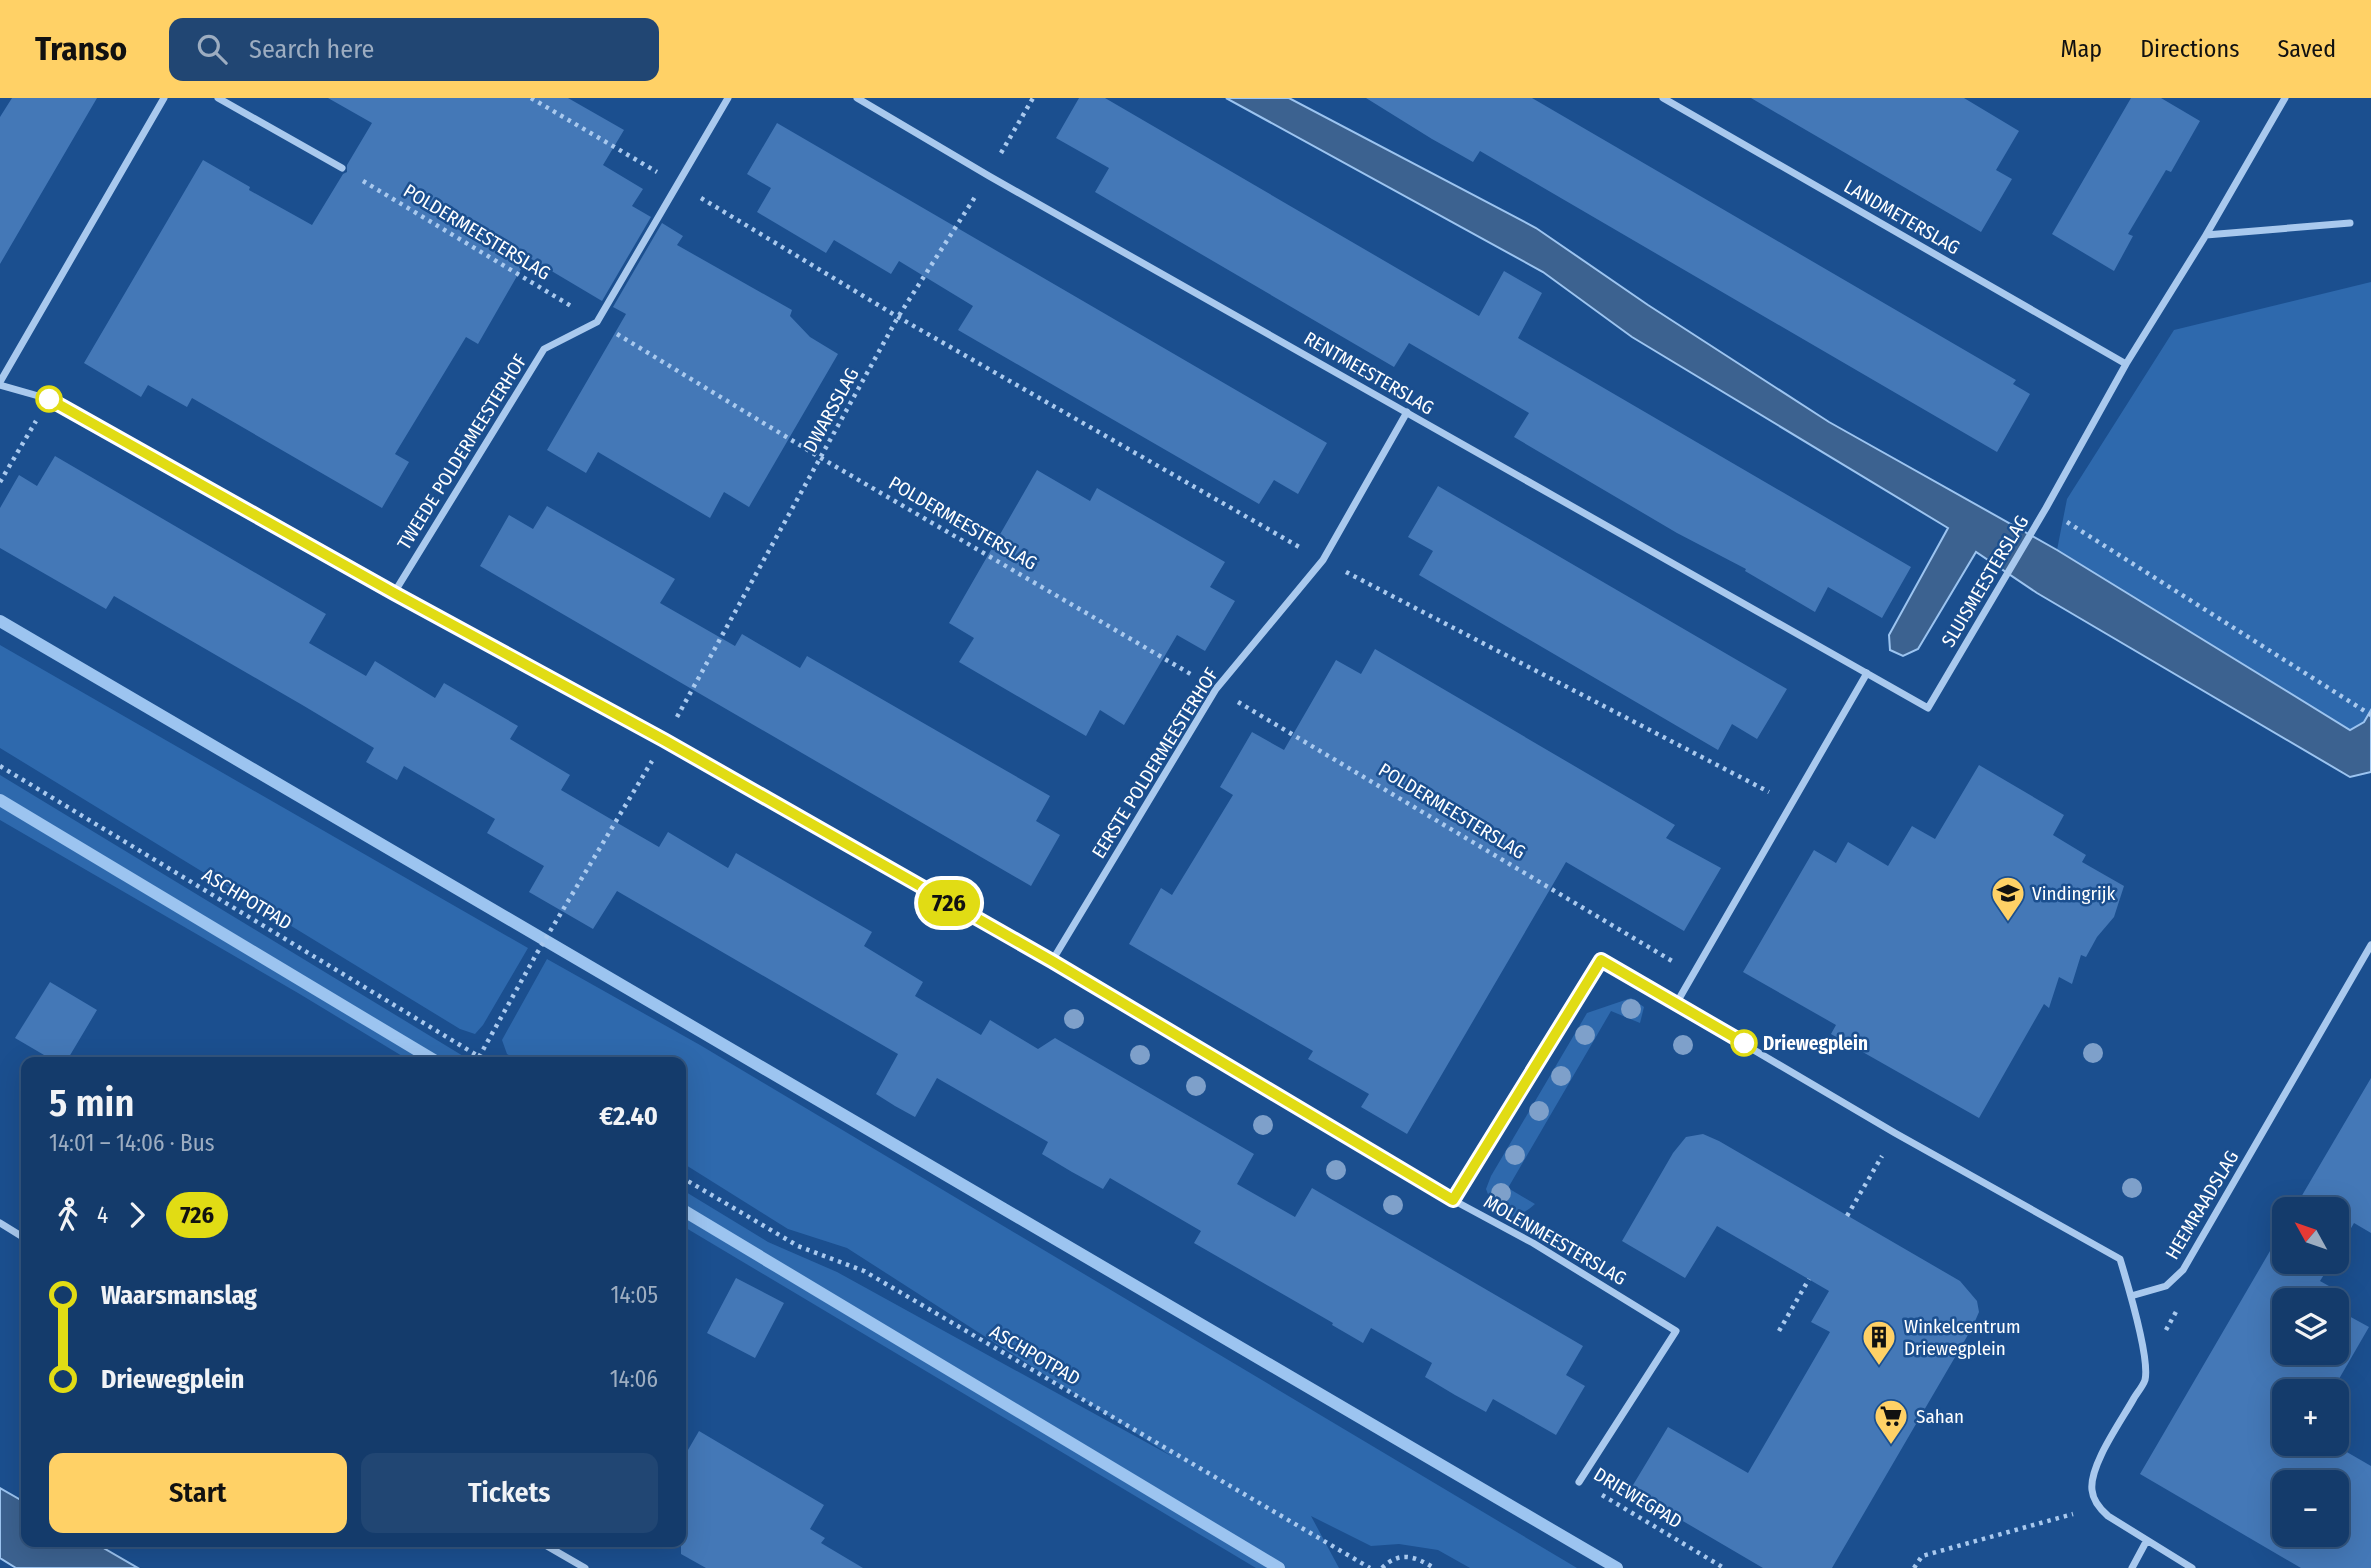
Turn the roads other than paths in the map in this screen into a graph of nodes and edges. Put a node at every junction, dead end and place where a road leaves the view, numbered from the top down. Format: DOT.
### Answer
graph roads {
  1 [pos="164,98"];
  2 [pos="218,98"];
  3 [pos="728,98"];
  4 [pos="858,98"];
  5 [pos="1663,98"];
  6 [pos="2286,98"];
  7 [pos="342,169"];
  8 [pos="2350,223"];
  9 [pos="2206,235"];
  10 [pos="2126,364"];
  11 [pos="0,383"];
  12 [pos="1407,412"];
  13 [pos="394,593"];
  14 [pos="1867,673"];
  15 [pos="2371,945"];
  16 [pos="1052,961"];
  17 [pos="1676,1004"];
  18 [pos="1453,1200"];
  19 [pos="0,1223"];
  20 [pos="21,1235"];
  21 [pos="2131,1296"];
  22 [pos="1676,1331"];
  23 [pos="1579,1482"];
  24 [pos="2147,1540"];
  25 [pos="548,1547"];
  26 [pos="584,1568"];
  27 [pos="2132,1568"];
  28 [pos="2192,1568"];
  1 -- 11 [label="street"];
  2 -- 7 [label="street"];
  3 -- 13 [label="street, TWEEDE POLDERMEESTERHOF"];
  4 -- 12 [label="street, RENTMEESTERSLAG"];
  5 -- 10 [label="street, LANDMETERSLAG"];
  6 -- 9 [label="street, SLUISMEESTERSLAG"];
  8 -- 9 [label="street"];
  9 -- 10 [label="street, SLUISMEESTERSLAG"];
  10 -- 14 [label="street, SLUISMEESTERSLAG"];
  11 -- 13 [label="street, MOLENMEESTERSLAG"];
  12 -- 14 [label="street, RENTMEESTERSLAG"];
  12 -- 16 [label="street, EERSTE POLDERMEESTERHOF"];
  13 -- 16 [label="street, MOLENMEESTERSLAG"];
  14 -- 17 [label="street"];
  15 -- 21 [label="street, HEEMRAADSLAG"];
  16 -- 18 [label="street, MOLENMEESTERSLAG"];
  17 -- 18 [label="street, MOLENMEESTERSLAG"];
  17 -- 21 [label="street"];
  18 -- 22 [label="street, MOLENMEESTERSLAG"];
  19 -- 20 [label="street"];
  21 -- 24 [label="street"];
  22 -- 23 [label="street, DRIEWEGPAD"];
  24 -- 27 [label="street"];
  24 -- 28 [label="street"];
  25 -- 26 [label="street"];
}
